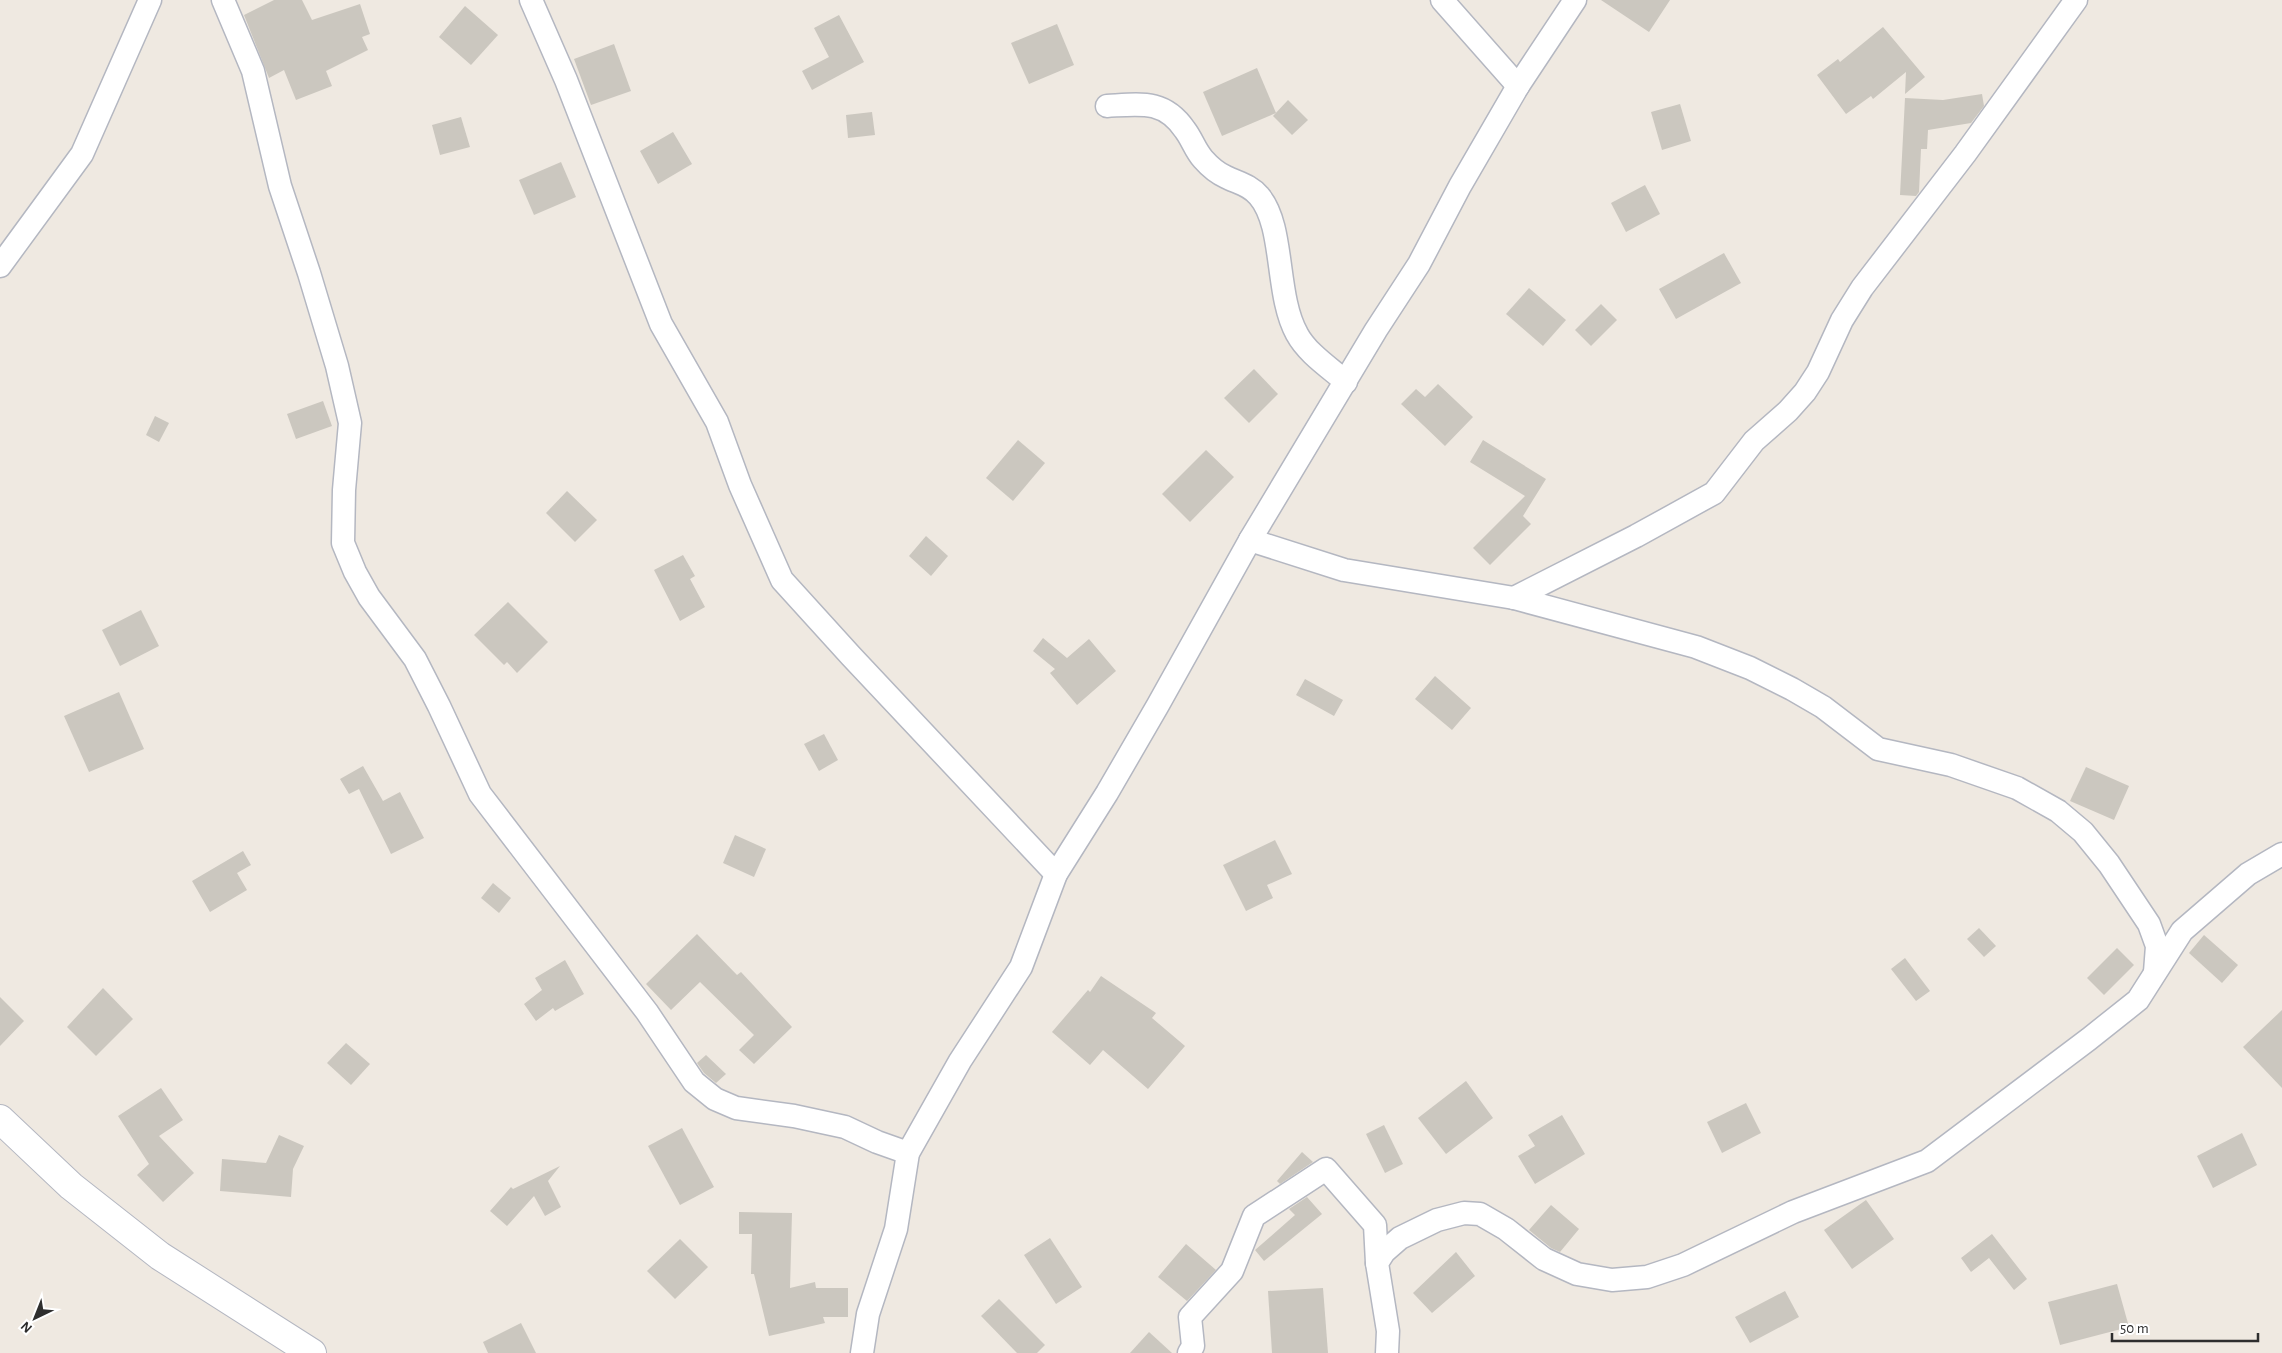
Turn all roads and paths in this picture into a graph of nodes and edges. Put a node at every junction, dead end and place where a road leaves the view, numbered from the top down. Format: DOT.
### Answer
graph roads {
  1 [pos="150,0"];
  2 [pos="223,0"];
  3 [pos="530,0"];
  4 [pos="1442,0"];
  5 [pos="1575,0"];
  6 [pos="2076,0"];
  7 [pos="1518,86"];
  8 [pos="1107,106"];
  9 [pos="0,266"];
  10 [pos="1346,382"];
  11 [pos="1250,540"];
  12 [pos="1514,598"];
  13 [pos="2282,854"];
  14 [pos="1056,874"];
  15 [pos="2182,931"];
  16 [pos="2157,946"];
  17 [pos="2154,976"];
  18 [pos="0,1119"];
  19 [pos="908,1154"];
  20 [pos="1377,1263"];
  21 [pos="312,1353"];
  22 [pos="862,1353"];
  23 [pos="1189,1353"];
  24 [pos="1387,1353"];
  1 -- 9 [label="street"];
  2 -- 19 [label="street"];
  3 -- 14 [label="street"];
  4 -- 7 [label="street"];
  5 -- 7 [label="street"];
  6 -- 12 [label="street"];
  7 -- 10 [label="street"];
  8 -- 10 [label="street"];
  10 -- 11 [label="street"];
  11 -- 12 [label="street"];
  11 -- 14 [label="street"];
  12 -- 16 [label="street"];
  13 -- 15 [label="street"];
  14 -- 19 [label="street"];
  15 -- 16 [label="street"];
  15 -- 17 [label="street"];
  16 -- 17 [label="street"];
  17 -- 20 [label="street"];
  18 -- 21 [label="street"];
  19 -- 22 [label="street"];
  20 -- 23 [label="street"];
  20 -- 24 [label="street"];
}
